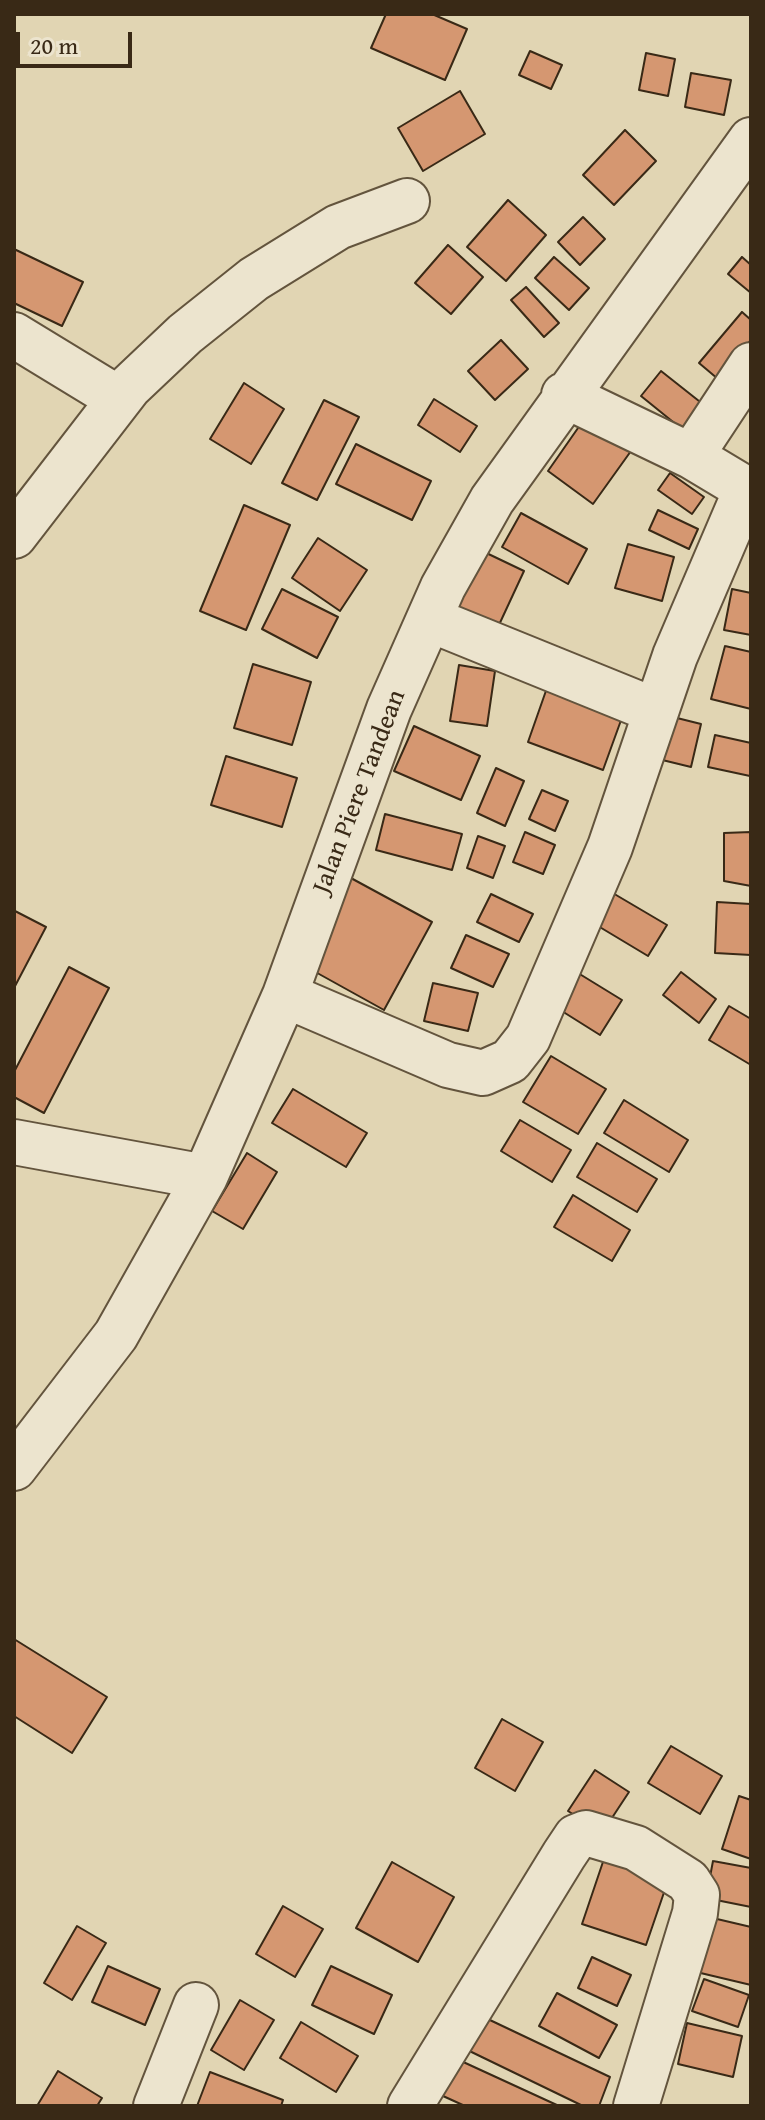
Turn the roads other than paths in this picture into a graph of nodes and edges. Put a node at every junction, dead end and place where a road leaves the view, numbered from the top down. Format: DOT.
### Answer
graph roads {
  1 [pos="751,140"];
  2 [pos="407,201"];
  3 [pos="14,335"];
  4 [pos="751,365"];
  5 [pos="564,395"];
  6 [pos="119,399"];
  7 [pos="691,456"];
  8 [pos="748,491"];
  9 [pos="14,536"];
  10 [pos="429,619"];
  11 [pos="656,711"];
  12 [pos="285,995"];
  13 [pos="14,1142"];
  14 [pos="205,1177"];
  15 [pos="14,1468"];
  16 [pos="196,2005"];
  17 [pos="156,2106"];
  18 [pos="410,2106"];
  19 [pos="636,2106"];
  1 -- 5 [label="street, Jalan Piere Tandean"];
  2 -- 6 [label="street"];
  3 -- 6 [label="street"];
  4 -- 7 [label="street"];
  5 -- 7 [label="street"];
  5 -- 10 [label="street, Jalan Piere Tandean"];
  6 -- 9 [label="street"];
  7 -- 8 [label="street"];
  8 -- 11 [label="street"];
  10 -- 11 [label="street"];
  10 -- 12 [label="street, Jalan Piere Tandean"];
  11 -- 12 [label="street"];
  12 -- 14 [label="street, Jalan Piere Tandean"];
  13 -- 14 [label="street"];
  14 -- 15 [label="street, Jalan Piere Tandean"];
  16 -- 17 [label="street"];
  18 -- 19 [label="street"];
}
